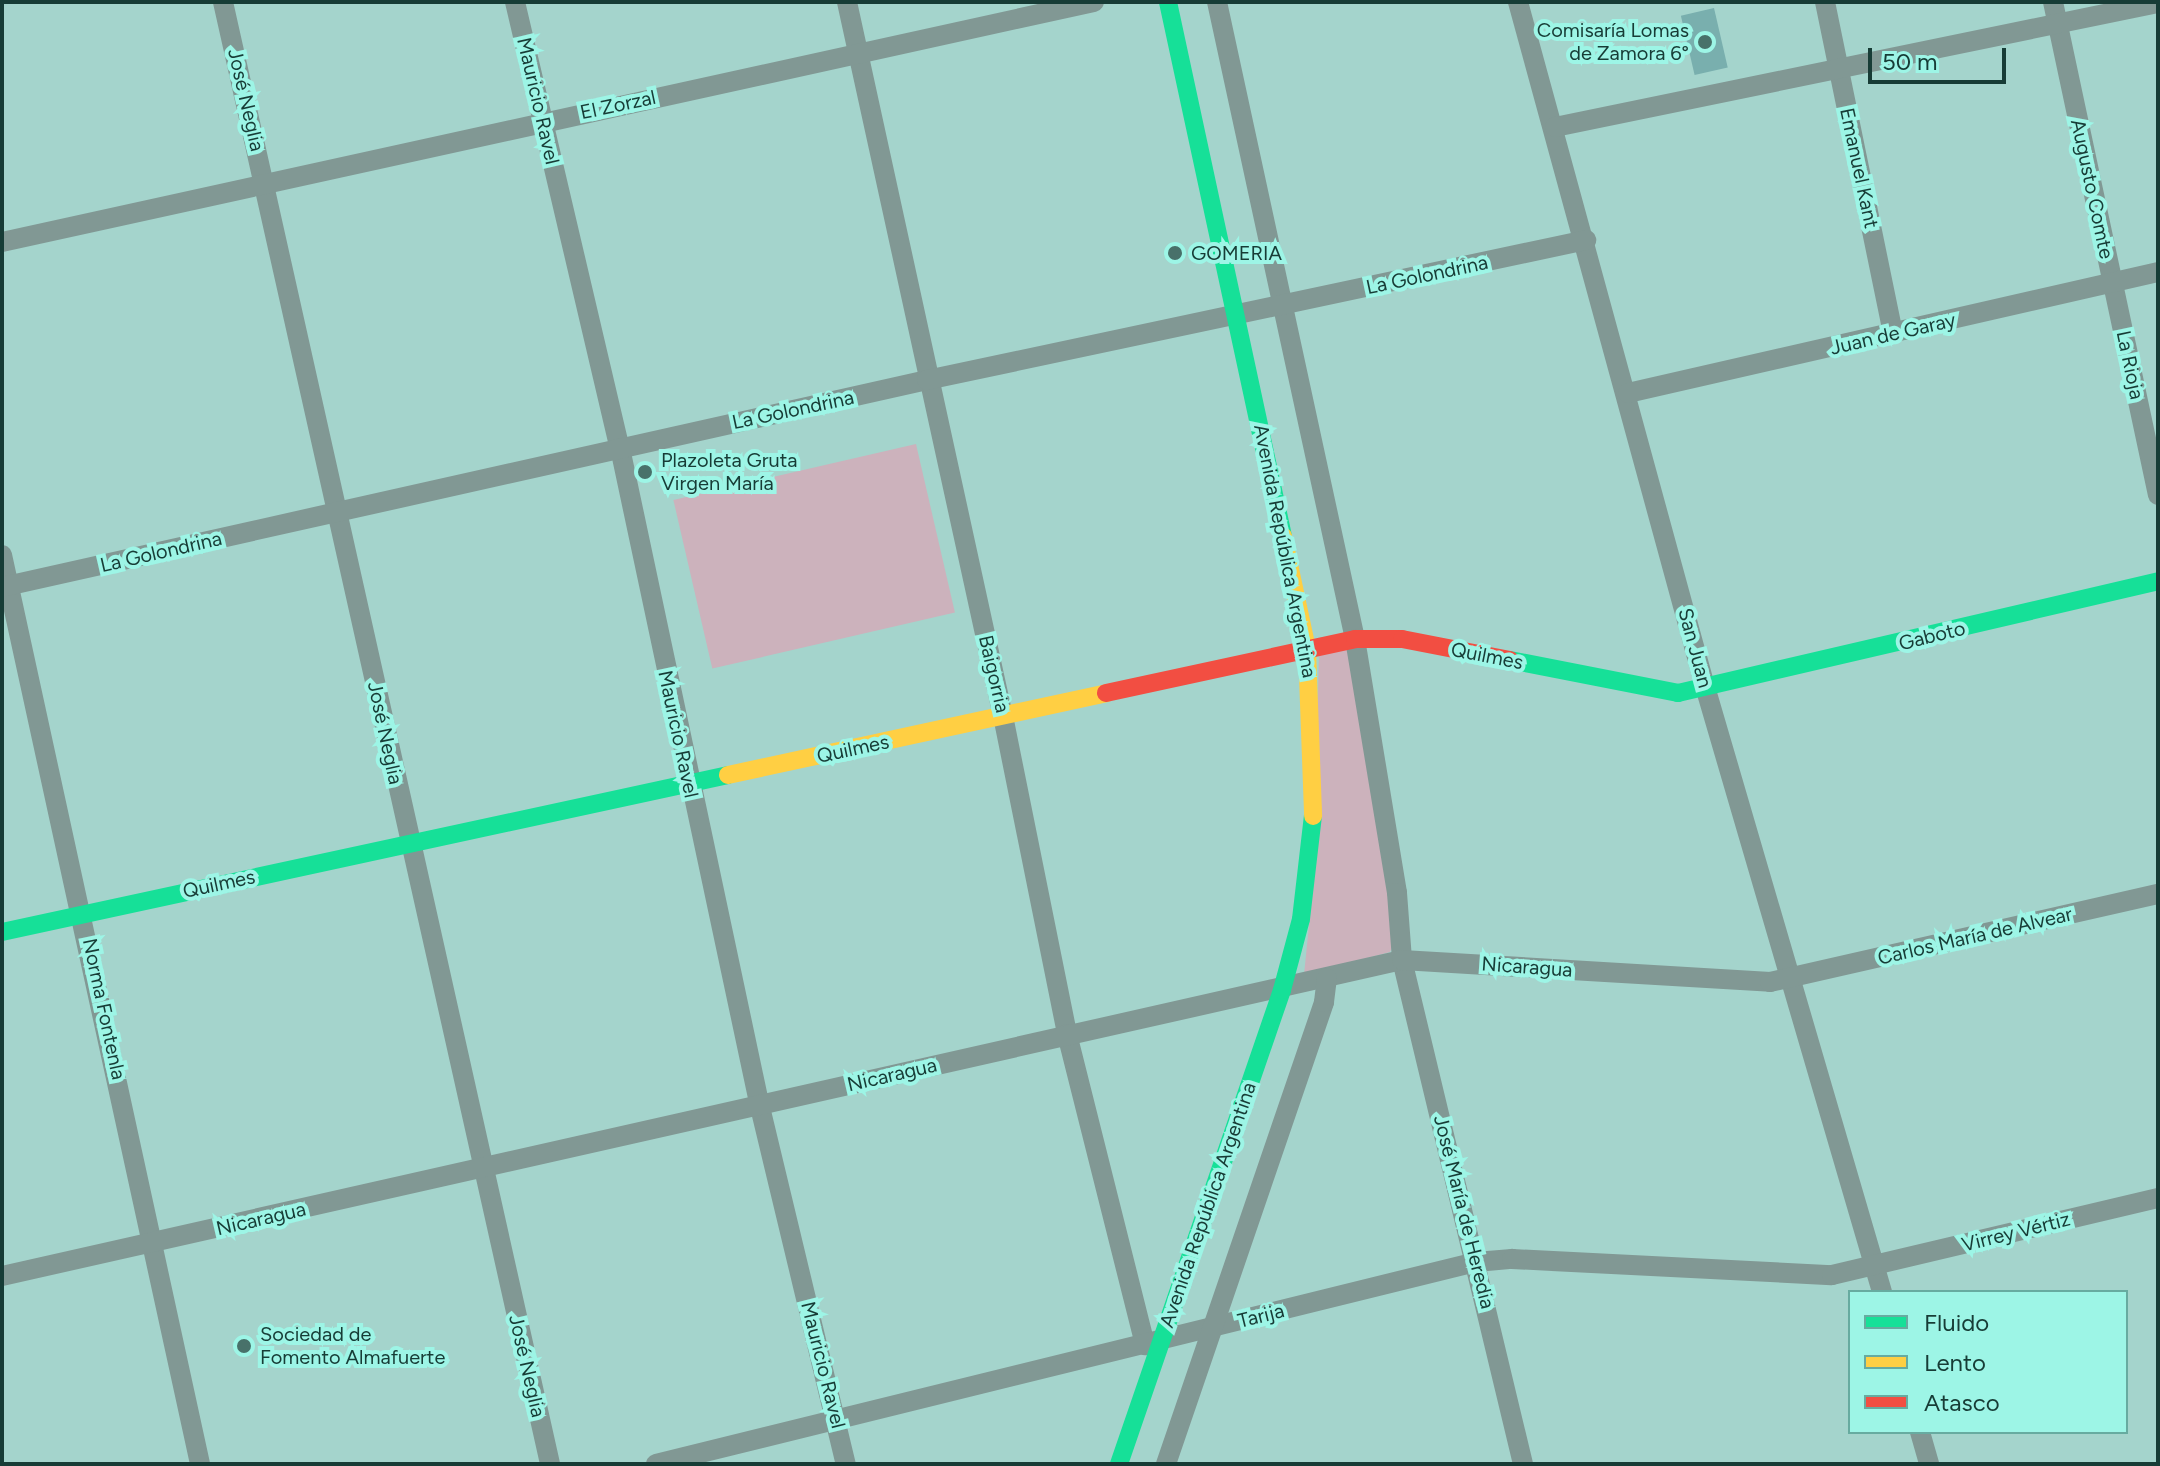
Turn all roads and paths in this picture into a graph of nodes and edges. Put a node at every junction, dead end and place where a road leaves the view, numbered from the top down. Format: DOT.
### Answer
graph roads {
  1 [pos="223,2"];
  2 [pos="515,2"];
  3 [pos="847,2"];
  4 [pos="1094,2"];
  5 [pos="1168,2"];
  6 [pos="1217,2"];
  7 [pos="1518,2"];
  8 [pos="1825,2"];
  9 [pos="2053,2"];
  10 [pos="2158,3"];
  11 [pos="2057,23"];
  12 [pos="858,54"];
  13 [pos="1840,72"];
  14 [pos="542,121"];
  15 [pos="1555,127"];
  16 [pos="266,184"];
  17 [pos="1586,240"];
  18 [pos="2,242"];
  19 [pos="2158,272"];
  20 [pos="2112,282"];
  21 [pos="1282,306"];
  22 [pos="1238,315"];
  23 [pos="1893,334"];
  24 [pos="927,380"];
  25 [pos="1628,393"];
  26 [pos="620,448"];
  27 [pos="2158,495"];
  28 [pos="337,513"];
  29 [pos="2,555"];
  30 [pos="2158,581"];
  31 [pos="5,587"];
  32 [pos="1355,639"];
  33 [pos="1307,649"];
  34 [pos="1706,690"];
  35 [pos="1003,716"];
  36 [pos="688,785"];
  37 [pos="409,843"];
  38 [pos="2158,894"];
  39 [pos="84,914"];
  40 [pos="2,932"];
  41 [pos="1402,960"];
  42 [pos="1327,978"];
  43 [pos="1791,978"];
  44 [pos="1282,990"];
  45 [pos="1067,1034"];
  46 [pos="760,1107"];
  47 [pos="481,1169"];
  48 [pos="2158,1198"];
  49 [pos="153,1243"];
  50 [pos="1476,1262"];
  51 [pos="1875,1268"];
  52 [pos="2,1276"];
  53 [pos="1881,1290"];
  54 [pos="1213,1328"];
  55 [pos="1153,1343"];
  56 [pos="836,1419"];
  57 [pos="1921,1434"];
  58 [pos="1174,1443"];
  59 [pos="200,1464"];
  60 [pos="550,1464"];
  61 [pos="656,1464"];
  62 [pos="846,1464"];
  63 [pos="1119,1464"];
  64 [pos="1166,1464"];
  65 [pos="1178,1464"];
  66 [pos="1523,1464"];
  67 [pos="1929,1464"];
  1 -- 16 [label="street, José Neglia"];
  2 -- 14 [label="street, Mauricio Ravel"];
  3 -- 12 [label="street, Baigorria"];
  4 -- 12 [label="street, El Zorzal"];
  5 -- 22 [label="street, Avenida República Argentina"];
  6 -- 21 [label="street"];
  7 -- 15 [label="street, San Juan"];
  8 -- 13 [label="street, Emanuel Kant"];
  9 -- 11 [label="street, Augusto Comte"];
  10 -- 11 [label="street"];
  11 -- 13 [label="street"];
  11 -- 20 [label="street, Augusto Comte"];
  12 -- 14 [label="street, El Zorzal"];
  12 -- 24 [label="street, Baigorria"];
  13 -- 15 [label="street"];
  13 -- 23 [label="street, Emanuel Kant"];
  14 -- 16 [label="street, El Zorzal"];
  14 -- 26 [label="street, Mauricio Ravel"];
  15 -- 17 [label="street, San Juan"];
  16 -- 18 [label="street, El Zorzal"];
  16 -- 28 [label="street, José Neglia"];
  17 -- 21 [label="street, La Golondrina"];
  17 -- 25 [label="street, San Juan"];
  19 -- 20 [label="street, Juan de Garay"];
  20 -- 23 [label="street, Juan de Garay"];
  20 -- 27 [label="street, La Rioja"];
  21 -- 22 [label="street, La Golondrina"];
  21 -- 32 [label="street"];
  22 -- 24 [label="street, La Golondrina"];
  22 -- 33 [label="street, Avenida República Argentina"];
  23 -- 25 [label="street, Juan de Garay"];
  24 -- 26 [label="street, La Golondrina"];
  24 -- 35 [label="street, Baigorria"];
  25 -- 34 [label="street, San Juan"];
  26 -- 28 [label="street, La Golondrina"];
  26 -- 36 [label="street, Mauricio Ravel"];
  28 -- 31 [label="street, La Golondrina"];
  28 -- 37 [label="street, José Neglia"];
  29 -- 31 [label="street, Norma Fontenla"];
  30 -- 34 [label="street, Gaboto"];
  31 -- 39 [label="street, Norma Fontenla"];
  32 -- 33 [label="street, Quilmes"];
  32 -- 34 [label="street, Quilmes"];
  32 -- 41 [label="street"];
  33 -- 35 [label="street, Quilmes"];
  33 -- 44 [label="street, Avenida República Argentina"];
  34 -- 43 [label="street, San Juan"];
  35 -- 36 [label="street, Quilmes"];
  35 -- 45 [label="street, Baigorria"];
  36 -- 37 [label="street, Quilmes"];
  36 -- 46 [label="street, Mauricio Ravel"];
  37 -- 39 [label="street, Quilmes"];
  37 -- 47 [label="street, José Neglia"];
  38 -- 43 [label="street, Carlos María de Alvear"];
  39 -- 40 [label="street, Quilmes"];
  39 -- 49 [label="street, Norma Fontenla"];
  41 -- 42 [label="street, Nicaragua"];
  41 -- 43 [label="street, Nicaragua"];
  41 -- 50 [label="street, José María de Heredia"];
  42 -- 44 [label="street, Nicaragua"];
  42 -- 54 [label="street"];
  43 -- 51 [label="street, San Juan"];
  44 -- 45 [label="street, Nicaragua"];
  44 -- 55 [label="street, Avenida República Argentina"];
  45 -- 46 [label="street, Nicaragua"];
  45 -- 55 [label="street, Baigorria"];
  46 -- 47 [label="street, Nicaragua"];
  46 -- 56 [label="street, Mauricio Ravel"];
  47 -- 49 [label="street, Nicaragua"];
  47 -- 60 [label="street, José Neglia"];
  48 -- 51 [label="street, Virrey Vértiz"];
  49 -- 52 [label="street, Nicaragua"];
  49 -- 59 [label="street, Norma Fontenla"];
  50 -- 51 [label="street, Tarija"];
  50 -- 54 [label="street, Tarija"];
  50 -- 66 [label="street, José María de Heredia"];
  51 -- 53 [label="street, San Juan"];
  54 -- 55 [label="street, Tarija"];
  54 -- 58 [label="street"];
  55 -- 56 [label="street, Tarija"];
  55 -- 63 [label="street, Avenida República Argentina"];
  56 -- 61 [label="street, Tarija"];
  56 -- 62 [label="street, Mauricio Ravel"];
  57 -- 67 [label="street"];
  58 -- 64 [label="street"];
  58 -- 65 [label="street"];
}
